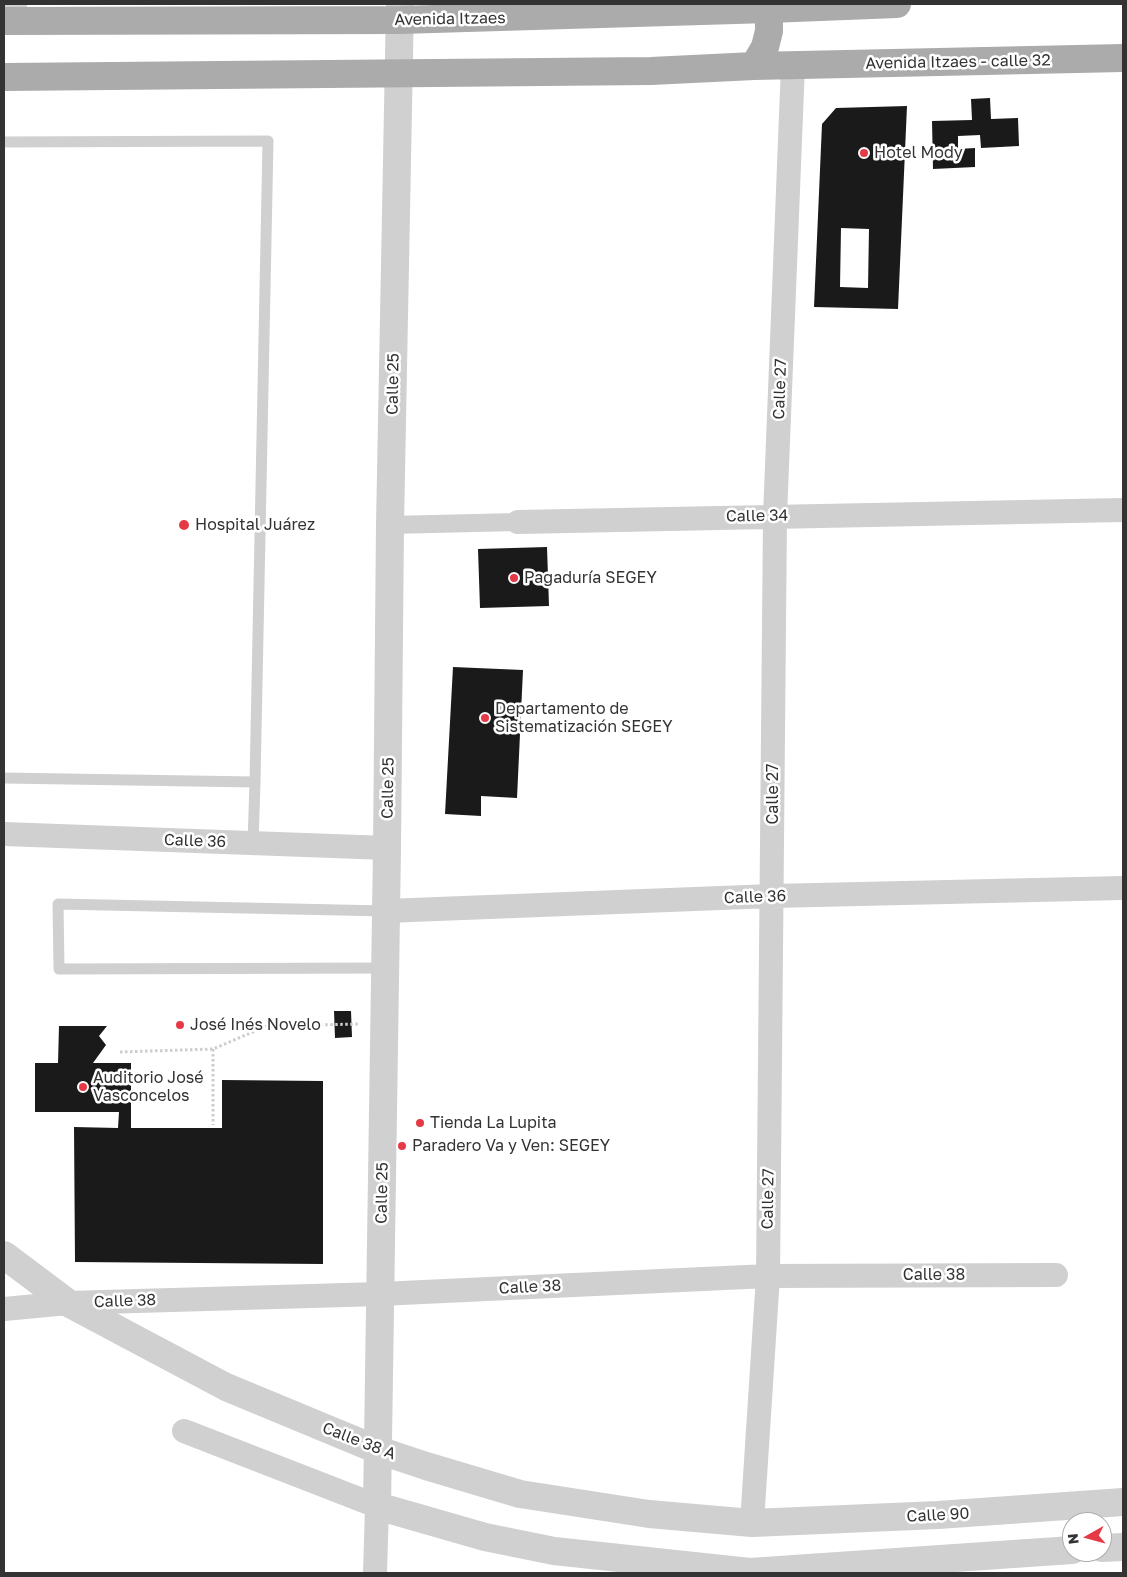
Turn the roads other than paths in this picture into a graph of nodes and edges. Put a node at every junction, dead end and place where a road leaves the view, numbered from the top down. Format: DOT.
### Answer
graph roads {
  1 [pos="896,4"];
  2 [pos="711,7"];
  3 [pos="784,7"];
  4 [pos="577,10"];
  5 [pos="400,12"];
  6 [pos="11,15"];
  7 [pos="1123,58"];
  8 [pos="793,64"];
  9 [pos="754,66"];
  10 [pos="398,74"];
  11 [pos="4,77"];
  12 [pos="4,142"];
  13 [pos="1123,510"];
  14 [pos="775,516"];
  15 [pos="518,522"];
  16 [pos="390,525"];
  17 [pos="4,778"];
  18 [pos="255,782"];
  19 [pos="4,834"];
  20 [pos="253,844"];
  21 [pos="387,848"];
  22 [pos="1123,888"];
  23 [pos="772,896"];
  24 [pos="386,910"];
  25 [pos="385,968"];
  26 [pos="4,1255"];
  27 [pos="1056,1275"];
  28 [pos="768,1276"];
  29 [pos="380,1294"];
  30 [pos="68,1303"];
  31 [pos="4,1310"];
  32 [pos="184,1431"];
  33 [pos="378,1450"];
  34 [pos="1123,1502"];
  35 [pos="377,1506"];
  36 [pos="752,1523"];
  37 [pos="1062,1551"];
  38 [pos="375,1573"];
  39 [pos="750,1573"];
  1 -- 3 [label="main road, Avenida Itzaes"];
  2 -- 3 [label="main road, Avenida Itzaes"];
  2 -- 4 [label="main road, Avenida Itzaes"];
  3 -- 9 [label="main road"];
  4 -- 5 [label="main road, Avenida Itzaes"];
  5 -- 6 [label="main road, Avenida Itzaes"];
  5 -- 10 [label="street, Calle 25"];
  7 -- 8 [label="main road, Avenida Itzaes - calle 32"];
  8 -- 9 [label="main road"];
  8 -- 14 [label="street, Calle 27"];
  9 -- 10 [label="main road"];
  10 -- 11 [label="main road"];
  10 -- 16 [label="street, Calle 25"];
  12 -- 18 [label="lane"];
  13 -- 14 [label="street, Calle 34"];
  14 -- 15 [label="street, Calle 34"];
  14 -- 23 [label="street, Calle 27"];
  15 -- 16 [label="street, Calle 34"];
  16 -- 21 [label="street, Calle 25"];
  17 -- 18 [label="lane"];
  18 -- 20 [label="lane"];
  19 -- 20 [label="street, Calle 36"];
  20 -- 21 [label="street, Calle 36"];
  21 -- 24 [label="street, Calle 25"];
  22 -- 23 [label="street, Calle 36"];
  23 -- 24 [label="street, Calle 36"];
  23 -- 28 [label="street, Calle 27"];
  24 -- 25 [label="street, Calle 25"];
  24 -- 25 [label="lane"];
  25 -- 29 [label="street, Calle 25"];
  26 -- 30 [label="street, Calle 38 A"];
  27 -- 28 [label="street, Calle 38"];
  28 -- 29 [label="street, Calle 38"];
  28 -- 36 [label="street, Calle 27"];
  29 -- 30 [label="street, Calle 38"];
  29 -- 33 [label="street, Calle 25"];
  30 -- 31 [label="street, Calle 38"];
  30 -- 33 [label="street, Calle 38 A"];
  32 -- 35 [label="street"];
  33 -- 35 [label="street, Calle 25"];
  33 -- 36 [label="street, Calle 38 A"];
  34 -- 36 [label="street, Calle 90"];
  35 -- 38 [label="street, Calle 25"];
  35 -- 39 [label="street"];
  37 -- 39 [label="street"];
}
